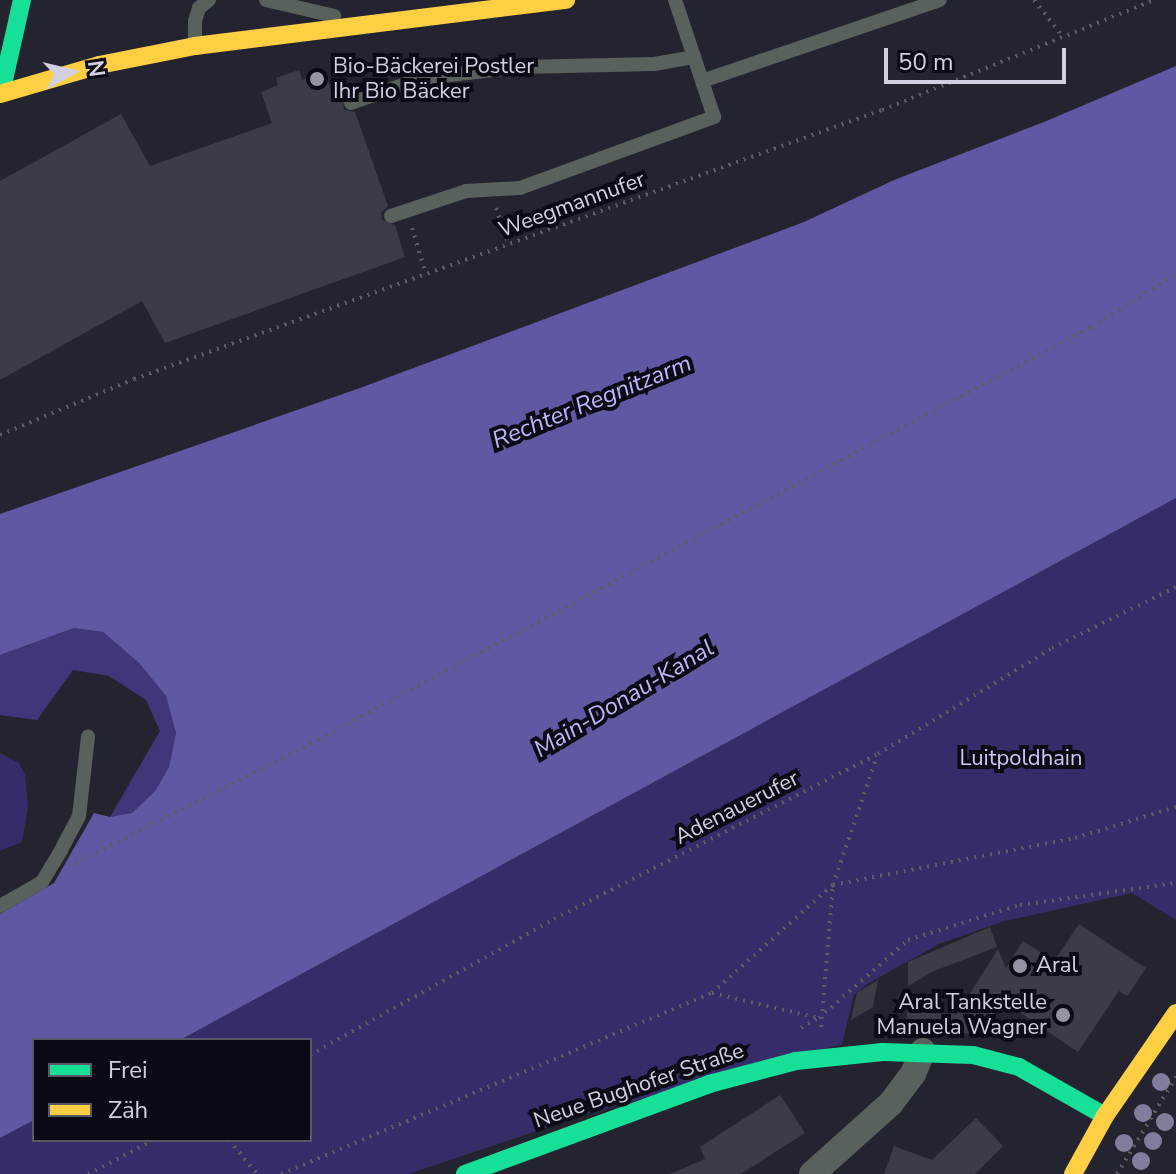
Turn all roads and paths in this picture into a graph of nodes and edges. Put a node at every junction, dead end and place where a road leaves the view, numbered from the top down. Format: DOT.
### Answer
graph roads {
  1 [pos="22,0"];
  2 [pos="209,0"];
  3 [pos="266,0"];
  4 [pos="566,0"];
  5 [pos="675,0"];
  6 [pos="940,0"];
  7 [pos="1034,0"];
  8 [pos="1154,0"];
  9 [pos="373,25"];
  10 [pos="1063,37"];
  11 [pos="195,46"];
  12 [pos="694,57"];
  13 [pos="702,81"];
  14 [pos="0,94"];
  15 [pos="351,103"];
  16 [pos="491,191"];
  17 [pos="406,211"];
  18 [pos="391,216"];
  19 [pos="509,245"];
  20 [pos="426,274"];
  21 [pos="1176,274"];
  22 [pos="0,435"];
  23 [pos="1176,587"];
  24 [pos="88,737"];
  25 [pos="878,754"];
  26 [pos="1176,807"];
  27 [pos="61,870"];
  28 [pos="1176,883"];
  29 [pos="833,885"];
  30 [pos="0,906"];
  31 [pos="712,993"];
  32 [pos="1176,1013"];
  33 [pos="819,1018"];
  34 [pos="923,1051"];
  35 [pos="312,1054"];
  36 [pos="1176,1077"];
  37 [pos="1105,1116"];
  38 [pos="150,1142"];
  39 [pos="231,1142"];
  40 [pos="88,1174"];
  41 [pos="257,1174"];
  42 [pos="281,1174"];
  43 [pos="465,1174"];
  44 [pos="812,1174"];
  45 [pos="1073,1174"];
  46 [pos="1117,1174"];
  1 -- 14 [label="street"];
  2 -- 11 [label="lane"];
  3 -- 9 [label="lane"];
  4 -- 9 [label="street"];
  5 -- 12 [label="lane"];
  6 -- 13 [label="lane"];
  7 -- 10 [label="path"];
  8 -- 10 [label="path, Weegmannufer"];
  9 -- 11 [label="street"];
  10 -- 19 [label="path, Weegmannufer"];
  11 -- 14 [label="street"];
  12 -- 13 [label="lane"];
  12 -- 15 [label="lane"];
  13 -- 16 [label="lane"];
  16 -- 17 [label="lane"];
  16 -- 19 [label="path"];
  17 -- 18 [label="lane"];
  17 -- 20 [label="path"];
  19 -- 20 [label="path, Weegmannufer"];
  20 -- 22 [label="path, Weegmannufer"];
  21 -- 27 [label="path"];
  23 -- 25 [label="path, Adenauerufer"];
  24 -- 30 [label="lane"];
  25 -- 29 [label="path"];
  25 -- 35 [label="path, Adenauerufer"];
  26 -- 29 [label="path"];
  28 -- 33 [label="path"];
  29 -- 31 [label="path"];
  29 -- 33 [label="path"];
  31 -- 33 [label="path"];
  31 -- 42 [label="path"];
  32 -- 37 [label="street"];
  34 -- 37 [label="street, Neue Bughofer Straße"];
  34 -- 43 [label="street, Neue Bughofer Straße"];
  34 -- 44 [label="street"];
  36 -- 46 [label="path"];
  37 -- 45 [label="street"];
  38 -- 40 [label="path"];
  39 -- 41 [label="path"];
}
